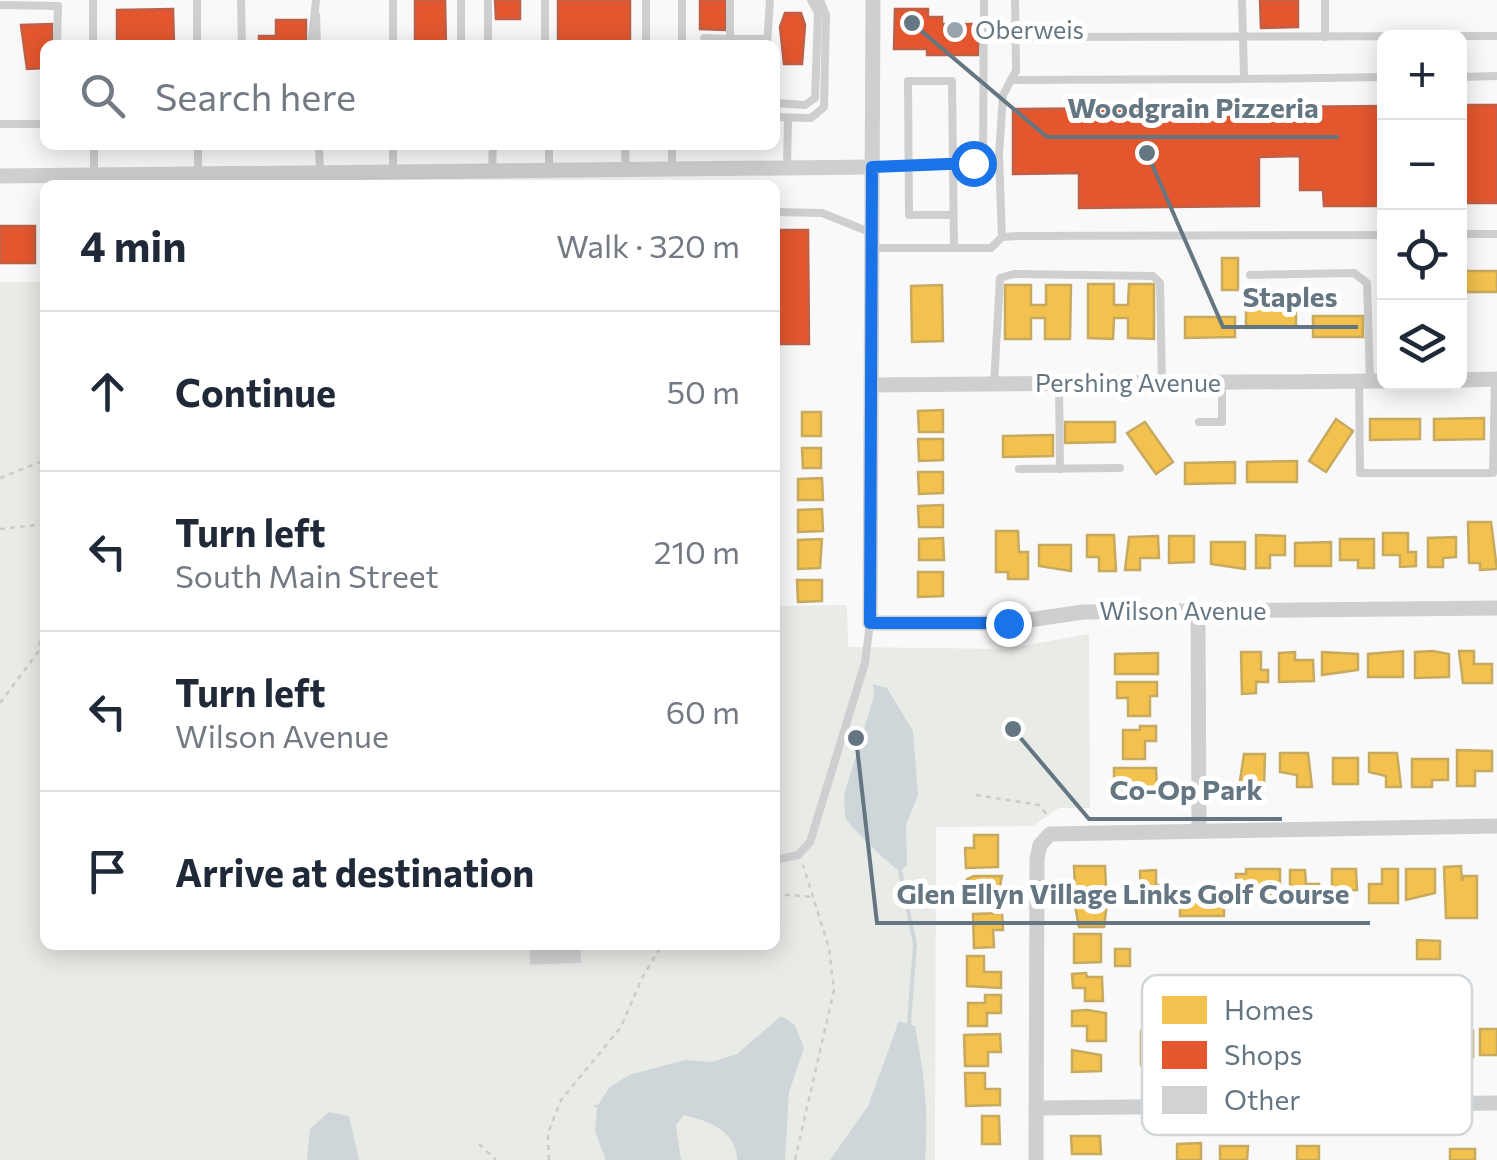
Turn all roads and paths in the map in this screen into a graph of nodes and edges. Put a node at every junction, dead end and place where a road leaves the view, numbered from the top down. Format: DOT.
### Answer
graph roads {
  1 [pos="93,0"];
  2 [pos="197,0"];
  3 [pos="241,0"];
  4 [pos="316,0"];
  5 [pos="393,0"];
  6 [pos="461,0"];
  7 [pos="488,0"];
  8 [pos="545,0"];
  9 [pos="646,0"];
  10 [pos="682,0"];
  11 [pos="730,0"];
  12 [pos="770,0"];
  13 [pos="811,0"];
  14 [pos="820,0"];
  15 [pos="873,0"];
  16 [pos="984,0"];
  17 [pos="1015,0"];
  18 [pos="1242,0"];
  19 [pos="1325,0"];
  20 [pos="0,5"];
  21 [pos="1497,36"];
  22 [pos="1325,37"];
  23 [pos="704,38"];
  24 [pos="1015,38"];
  25 [pos="1243,38"];
  26 [pos="730,39"];
  27 [pos="57,40"];
  28 [pos="93,40"];
  29 [pos="197,40"];
  30 [pos="242,40"];
  31 [pos="314,40"];
  32 [pos="393,40"];
  33 [pos="461,40"];
  34 [pos="488,40"];
  35 [pos="544,40"];
  36 [pos="646,40"];
  37 [pos="682,40"];
  38 [pos="742,40"];
  39 [pos="766,40"];
  40 [pos="1467,76"];
  41 [pos="1497,76"];
  42 [pos="1377,77"];
  43 [pos="1244,79"];
  44 [pos="1011,80"];
  45 [pos="780,103"];
  46 [pos="780,117"];
  47 [pos="788,118"];
  48 [pos="0,124"];
  49 [pos="40,124"];
  50 [pos="94,150"];
  51 [pos="198,150"];
  52 [pos="319,150"];
  53 [pos="393,150"];
  54 [pos="493,150"];
  55 [pos="548,150"];
  56 [pos="625,150"];
  57 [pos="672,150"];
  58 [pos="953,164"];
  59 [pos="908,166"];
  60 [pos="872,167"];
  61 [pos="787,168"];
  62 [pos="626,169"];
  63 [pos="672,169"];
  64 [pos="492,170"];
  65 [pos="549,170"];
  66 [pos="393,171"];
  67 [pos="320,172"];
  68 [pos="198,174"];
  69 [pos="94,175"];
  70 [pos="0,176"];
  71 [pos="723,177"];
  72 [pos="780,212"];
  73 [pos="954,214"];
  74 [pos="1377,234"];
  75 [pos="1467,234"];
  76 [pos="1497,234"];
  77 [pos="1002,237"];
  78 [pos="872,241"];
  79 [pos="954,248"];
  80 [pos="1250,275"];
  81 [pos="1467,380"];
  82 [pos="1496,380"];
  83 [pos="1371,381"];
  84 [pos="1162,382"];
  85 [pos="1222,382"];
  86 [pos="994,384"];
  87 [pos="1058,384"];
  88 [pos="870,385"];
  89 [pos="1198,422"];
  90 [pos="40,462"];
  91 [pos="1120,468"];
  92 [pos="1019,469"];
  93 [pos="1060,469"];
  94 [pos="0,478"];
  95 [pos="40,525"];
  96 [pos="0,530"];
  97 [pos="1497,608"];
  98 [pos="1198,611"];
  99 [pos="870,623"];
  100 [pos="40,642"];
  101 [pos="0,703"];
  102 [pos="976,796"];
  103 [pos="1497,826"];
  104 [pos="1198,830"];
  105 [pos="1047,836"];
  106 [pos="798,855"];
  107 [pos="780,859"];
  108 [pos="780,894"];
  109 [pos="815,897"];
  110 [pos="659,950"];
  111 [pos="1472,1103"];
  112 [pos="1497,1103"];
  113 [pos="1142,1107"];
  114 [pos="1036,1108"];
  115 [pos="479,1144"];
  116 [pos="496,1160"];
  117 [pos="549,1160"];
  118 [pos="795,1160"];
  119 [pos="1036,1160"];
  1 -- 28 [label="lane"];
  2 -- 29 [label="lane"];
  3 -- 30 [label="lane"];
  4 -- 31 [label="lane"];
  5 -- 32 [label="lane"];
  6 -- 33 [label="lane"];
  7 -- 34 [label="lane"];
  8 -- 35 [label="lane"];
  9 -- 36 [label="lane"];
  10 -- 37 [label="lane"];
  11 -- 26 [label="lane"];
  12 -- 39 [label="lane"];
  13 -- 45 [label="lane"];
  14 -- 47 [label="lane"];
  15 -- 60 [label="street"];
  16 -- 58 [label="lane"];
  17 -- 24 [label="lane"];
  18 -- 25 [label="lane"];
  19 -- 22 [label="lane"];
  20 -- 27 [label="lane"];
  21 -- 22 [label="lane"];
  22 -- 25 [label="lane"];
  23 -- 26 [label="lane"];
  24 -- 25 [label="lane"];
  24 -- 44 [label="lane"];
  25 -- 43 [label="lane"];
  26 -- 38 [label="lane"];
  40 -- 41 [label="lane"];
  42 -- 43 [label="lane"];
  43 -- 44 [label="lane"];
  44 -- 77 [label="lane"];
  46 -- 47 [label="lane"];
  47 -- 61 [label="lane"];
  48 -- 49 [label="lane"];
  50 -- 69 [label="lane"];
  51 -- 68 [label="lane"];
  52 -- 67 [label="lane"];
  53 -- 66 [label="lane"];
  54 -- 64 [label="lane"];
  55 -- 65 [label="lane"];
  56 -- 62 [label="lane"];
  57 -- 63 [label="lane"];
  58 -- 59 [label="lane"];
  58 -- 59 [label="lane"];
  58 -- 73 [label="lane"];
  59 -- 60 [label="lane"];
  59 -- 73 [label="lane"];
  60 -- 61 [label="street"];
  60 -- 78 [label="street"];
  61 -- 71 [label="street"];
  62 -- 63 [label="street"];
  62 -- 65 [label="street"];
  63 -- 71 [label="street"];
  64 -- 65 [label="street"];
  64 -- 66 [label="street"];
  66 -- 67 [label="street"];
  67 -- 68 [label="street"];
  68 -- 69 [label="street"];
  69 -- 70 [label="street"];
  72 -- 78 [label="lane"];
  73 -- 79 [label="lane"];
  74 -- 77 [label="lane"];
  75 -- 76 [label="lane"];
  77 -- 79 [label="lane"];
  78 -- 79 [label="lane"];
  78 -- 88 [label="street"];
  80 -- 83 [label="lane"];
  81 -- 82 [label="street"];
  82 -- 83 [label="lane"];
  83 -- 85 [label="street, Pershing Avenue"];
  84 -- 85 [label="street, Pershing Avenue"];
  84 -- 86 [label="lane"];
  84 -- 87 [label="street, Pershing Avenue"];
  85 -- 89 [label="lane"];
  86 -- 87 [label="street, Pershing Avenue"];
  86 -- 88 [label="street, Pershing Avenue"];
  87 -- 93 [label="lane"];
  88 -- 99 [label="street"];
  90 -- 94 [label="path"];
  91 -- 93 [label="lane"];
  92 -- 93 [label="lane"];
  95 -- 96 [label="path"];
  97 -- 98 [label="street, Wilson Avenue"];
  98 -- 99 [label="street, Wilson Avenue"];
  98 -- 104 [label="street"];
  99 -- 106 [label="lane"];
  100 -- 101 [label="path"];
  102 -- 105 [label="path"];
  103 -- 104 [label="street"];
  104 -- 105 [label="street"];
  105 -- 114 [label="street"];
  106 -- 107 [label="lane"];
  106 -- 109 [label="path"];
  108 -- 109 [label="path"];
  109 -- 118 [label="path"];
  110 -- 117 [label="path"];
  111 -- 112 [label="street"];
  113 -- 114 [label="street"];
  114 -- 119 [label="street"];
  115 -- 116 [label="path"];
}
